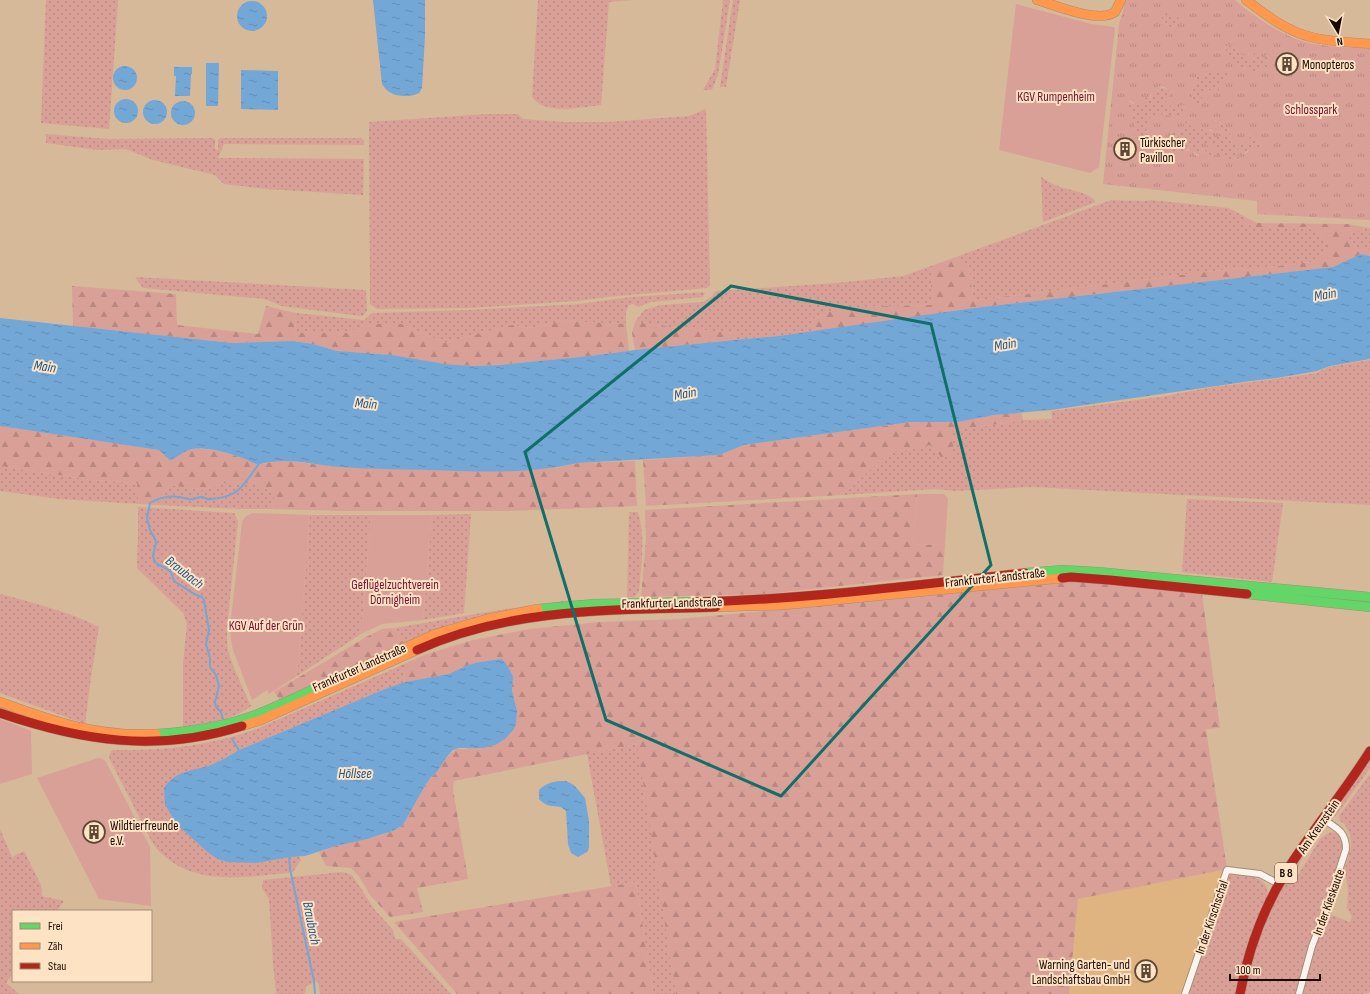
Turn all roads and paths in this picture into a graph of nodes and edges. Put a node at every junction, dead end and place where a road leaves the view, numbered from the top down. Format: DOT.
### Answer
graph roads {
  1 [pos="1037,0"];
  2 [pos="1120,0"];
  3 [pos="1246,0"];
  4 [pos="1256,4"];
  5 [pos="1370,44"];
  6 [pos="1370,597"];
  7 [pos="1370,607"];
  8 [pos="0,702"];
  9 [pos="0,713"];
  10 [pos="1370,751"];
  11 [pos="1323,819"];
  12 [pos="1279,884"];
  13 [pos="1185,994"];
  14 [pos="1240,994"];
  15 [pos="1299,994"];
  1 -- 2 [label="main road"];
  3 -- 4 [label="main road"];
  4 -- 5 [label="main road"];
  6 -- 8 [label="main road, Frankfurter Landstraße"];
  7 -- 9 [label="main road, Frankfurter Landstraße"];
  10 -- 11 [label="main road, Am Kreuzstein / B 8"];
  11 -- 12 [label="main road, Am Kreuzstein / B 8"];
  11 -- 15 [label="street, In der Kieskaute"];
  12 -- 13 [label="street, In der Kirschschal"];
  12 -- 14 [label="main road, Am Kreuzstein / B 8"];
}
